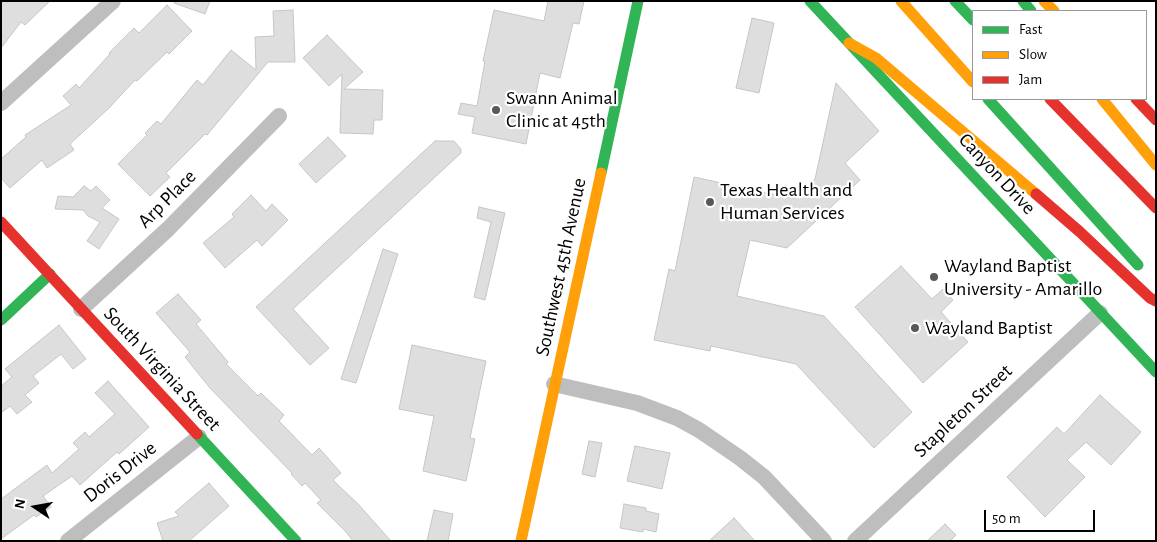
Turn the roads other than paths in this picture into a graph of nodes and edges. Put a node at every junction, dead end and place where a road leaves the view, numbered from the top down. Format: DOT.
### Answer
graph roads {
  1 [pos="113,1"];
  2 [pos="645,1"];
  3 [pos="810,1"];
  4 [pos="901,1"];
  5 [pos="955,1"];
  6 [pos="1044,1"];
  7 [pos="637,6"];
  8 [pos="1053,10"];
  9 [pos="972,19"];
  10 [pos="849,43"];
  11 [pos="972,81"];
  12 [pos="989,100"];
  13 [pos="1051,100"];
  14 [pos="1103,100"];
  15 [pos="1137,100"];
  16 [pos="1,104"];
  17 [pos="279,116"];
  18 [pos="1156,120"];
  19 [pos="1156,165"];
  20 [pos="1156,208"];
  21 [pos="1,222"];
  22 [pos="1143,271"];
  23 [pos="50,274"];
  24 [pos="1156,301"];
  25 [pos="81,309"];
  26 [pos="1100,312"];
  27 [pos="1,320"];
  28 [pos="1156,372"];
  29 [pos="554,384"];
  30 [pos="199,437"];
  31 [pos="68,541"];
  32 [pos="296,541"];
  33 [pos="521,541"];
  34 [pos="824,541"];
  35 [pos="855,541"];
  1 -- 16 [label="street"];
  2 -- 7 [label="main road"];
  3 -- 10 [label="main road, Canyon Drive"];
  4 -- 11 [label="main road"];
  5 -- 9 [label="main road"];
  6 -- 8 [label="main road"];
  7 -- 29 [label="main road, Southwest 45th Avenue"];
  10 -- 24 [label="main road"];
  10 -- 26 [label="main road, Canyon Drive"];
  12 -- 22 [label="main road"];
  13 -- 20 [label="main road"];
  14 -- 19 [label="main road"];
  15 -- 18 [label="main road"];
  17 -- 25 [label="street, Arp Place"];
  21 -- 23 [label="main road, South Virginia Street"];
  23 -- 25 [label="main road, South Virginia Street"];
  23 -- 27 [label="main road"];
  25 -- 30 [label="main road, South Virginia Street"];
  26 -- 28 [label="main road, Canyon Drive"];
  26 -- 35 [label="street, Stapleton Street"];
  29 -- 33 [label="main road, Southwest 45th Avenue"];
  29 -- 34 [label="street"];
  30 -- 31 [label="street, Doris Drive"];
  30 -- 32 [label="main road, South Virginia Street"];
}
